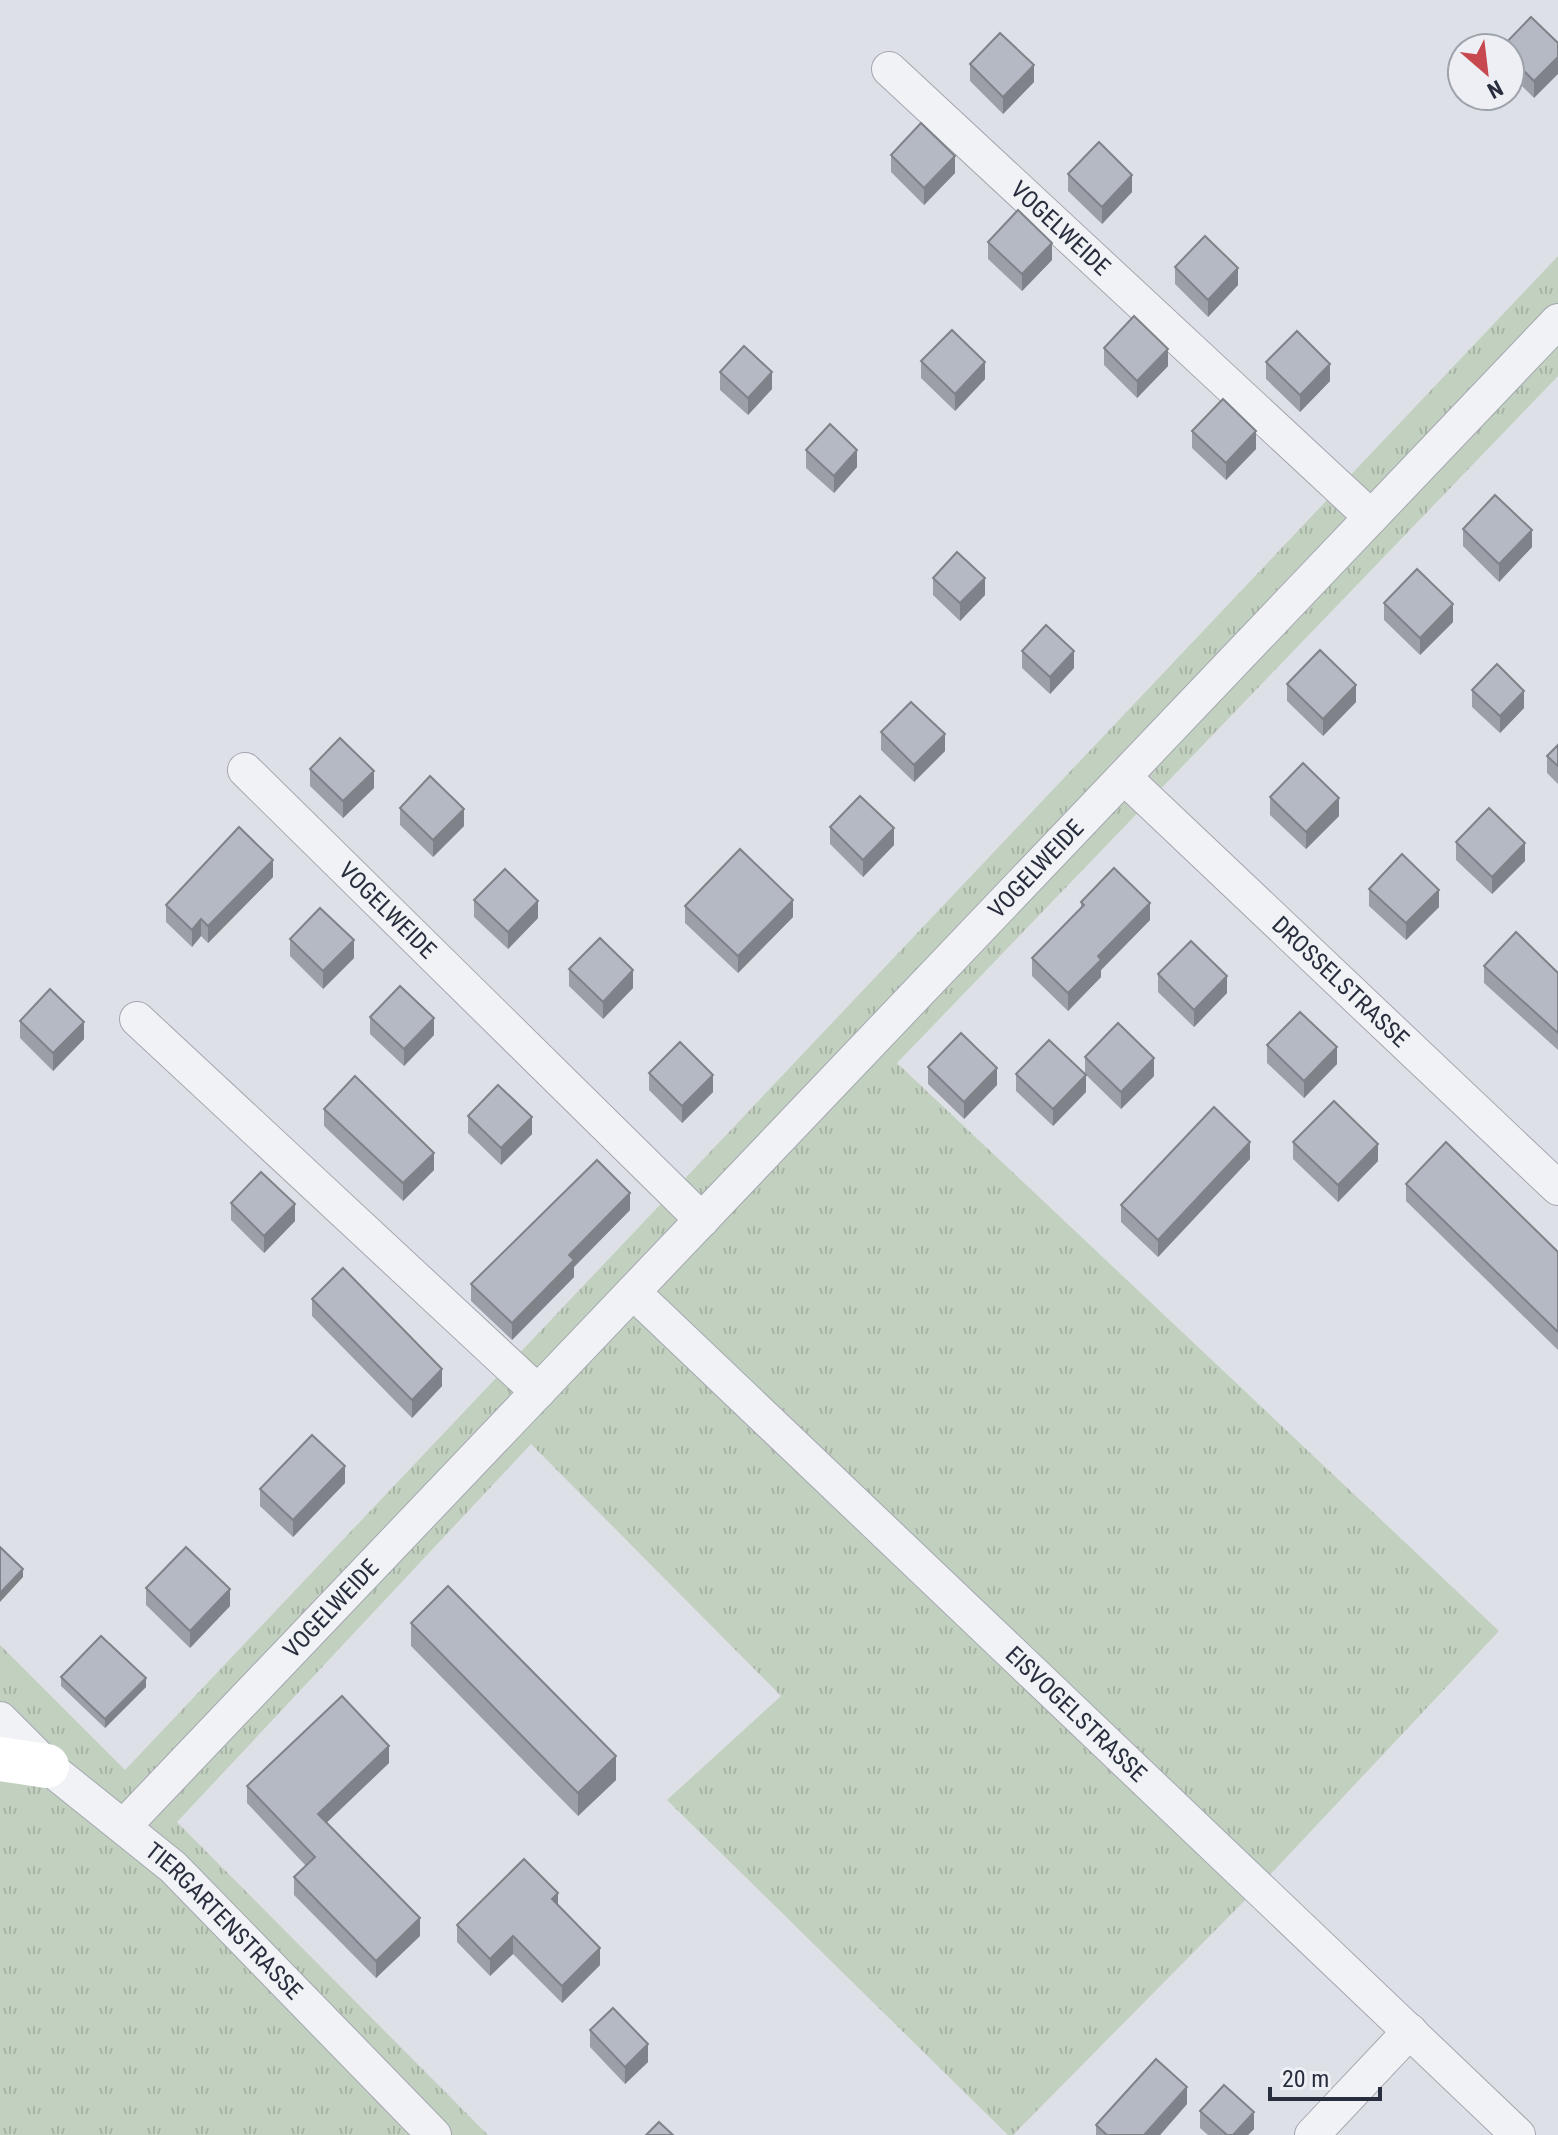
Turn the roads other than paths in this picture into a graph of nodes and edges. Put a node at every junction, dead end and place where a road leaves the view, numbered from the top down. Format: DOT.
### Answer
graph roads {
  1 [pos="889,69"];
  2 [pos="1558,321"];
  3 [pos="1371,517"];
  4 [pos="245,770"];
  5 [pos="1124,777"];
  6 [pos="137,1019"];
  7 [pos="1558,1188"];
  8 [pos="702,1220"];
  9 [pos="633,1292"];
  10 [pos="538,1392"];
  11 [pos="0,1719"];
  12 [pos="0,1759"];
  13 [pos="47,1766"];
  14 [pos="124,1826"];
  15 [pos="1410,2031"];
  16 [pos="434,2135"];
  17 [pos="1312,2135"];
  18 [pos="1518,2135"];
  1 -- 3 [label="street, VOGELWEIDE"];
  2 -- 3 [label="street, VOGELWEIDE"];
  3 -- 5 [label="street, VOGELWEIDE"];
  4 -- 8 [label="street, VOGELWEIDE"];
  5 -- 7 [label="street, DROSSELSTRASSE"];
  5 -- 8 [label="street, VOGELWEIDE"];
  6 -- 10 [label="street"];
  8 -- 9 [label="street, VOGELWEIDE"];
  9 -- 10 [label="street, VOGELWEIDE"];
  9 -- 15 [label="street, EISVOGELSTRASSE"];
  10 -- 14 [label="street, VOGELWEIDE"];
  11 -- 13 [label="street, TIERGARTENSTRASSE"];
  12 -- 13 [label="street"];
  13 -- 14 [label="street, TIERGARTENSTRASSE"];
  14 -- 16 [label="street, TIERGARTENSTRASSE"];
  15 -- 17 [label="street"];
  15 -- 18 [label="street, EISVOGELSTRASSE"];
}
